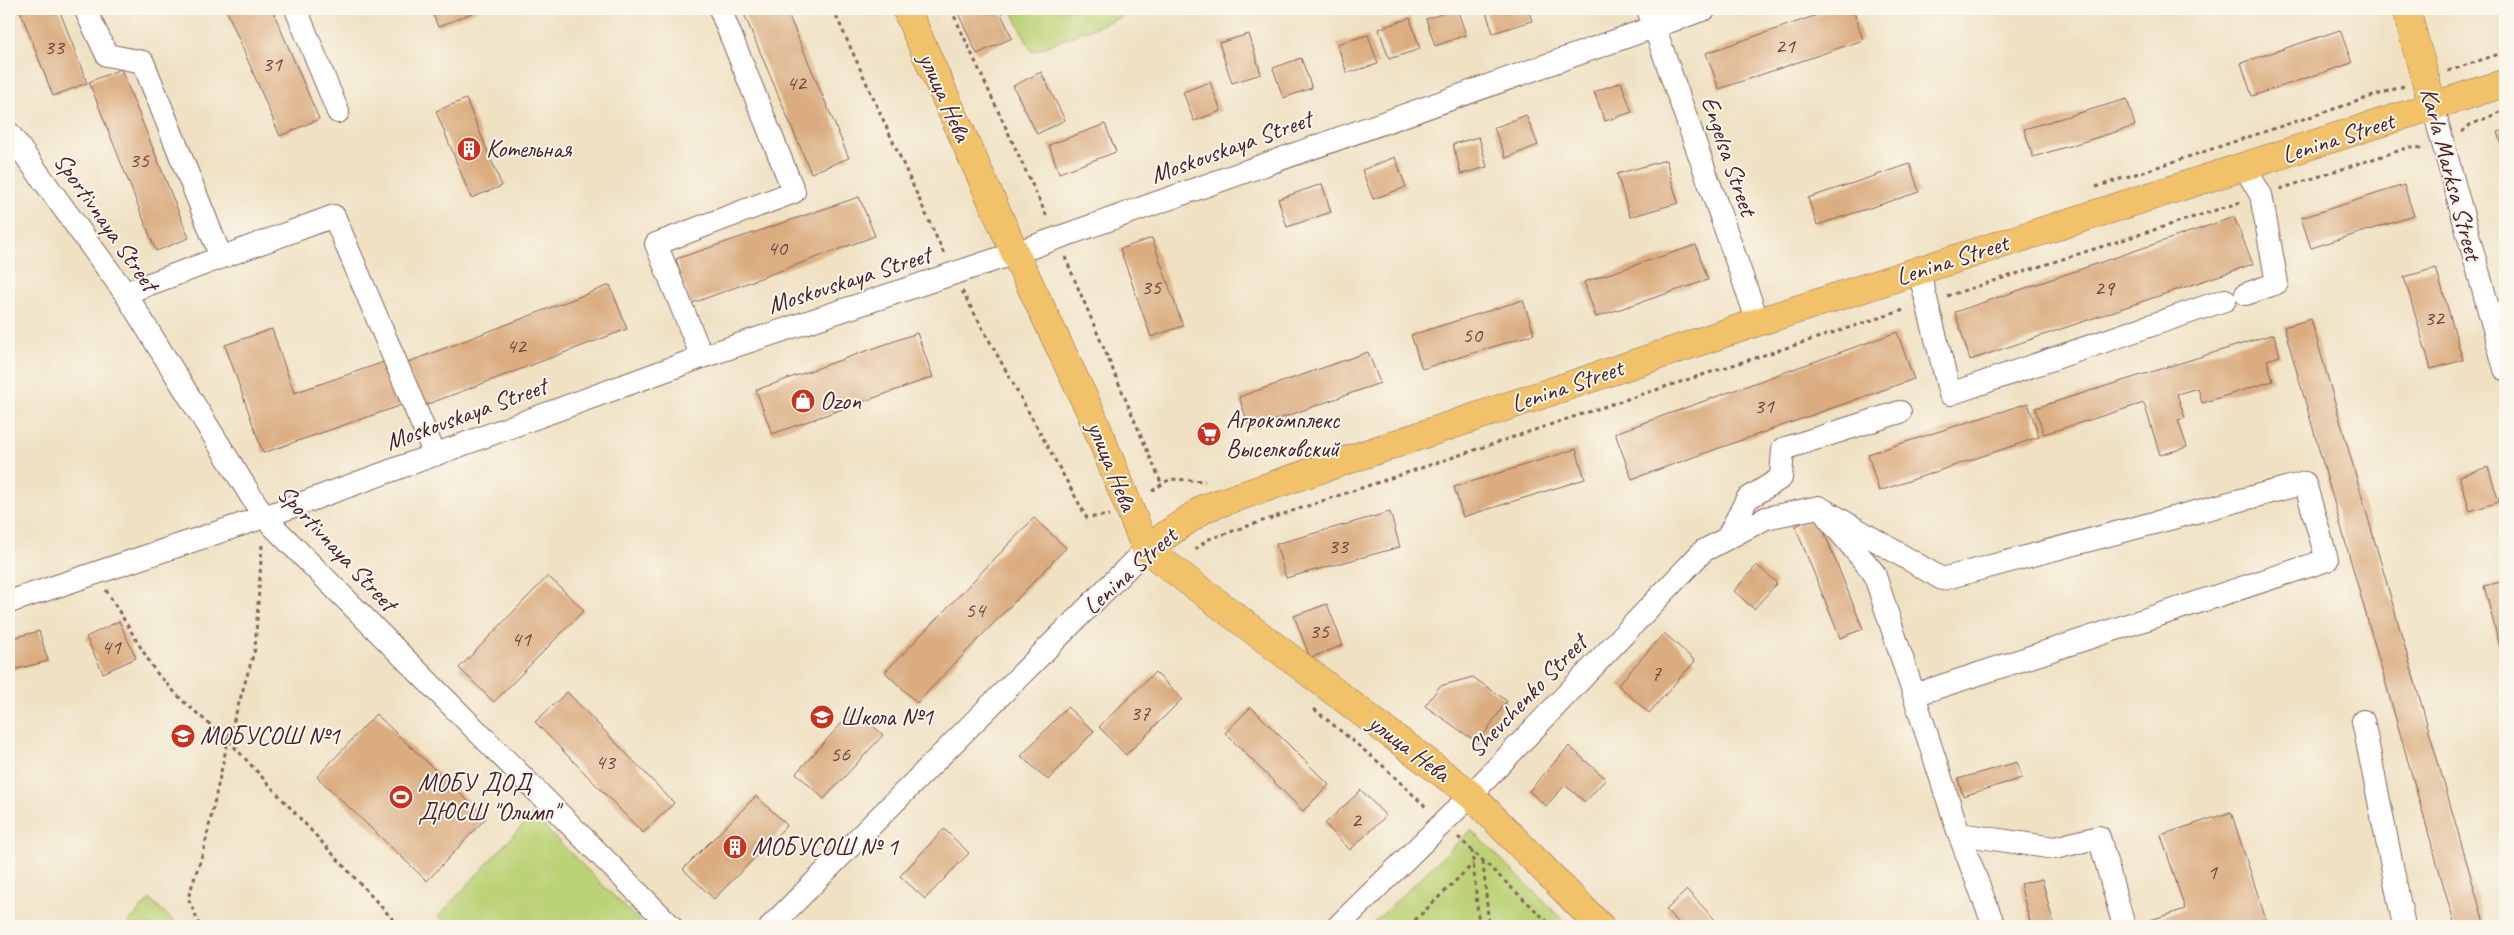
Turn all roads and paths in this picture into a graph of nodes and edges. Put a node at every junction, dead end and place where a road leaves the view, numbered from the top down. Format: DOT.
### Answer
graph roads {
  1 [pos="85,9"];
  2 [pos="296,9"];
  3 [pos="720,9"];
  4 [pos="906,9"];
  5 [pos="1706,9"];
  6 [pos="2406,9"];
  7 [pos="1651,18"];
  8 [pos="2505,52"];
  9 [pos="2425,78"];
  10 [pos="2505,83"];
  11 [pos="2433,107"];
  12 [pos="2505,110"];
  13 [pos="338,112"];
  14 [pos="9,133"];
  15 [pos="2443,149"];
  16 [pos="2245,168"];
  17 [pos="2087,190"];
  18 [pos="2261,195"];
  19 [pos="1015,253"];
  20 [pos="221,257"];
  21 [pos="1918,271"];
  22 [pos="125,293"];
  23 [pos="1927,302"];
  24 [pos="1758,322"];
  25 [pos="702,357"];
  26 [pos="2505,369"];
  27 [pos="1900,412"];
  28 [pos="435,455"];
  29 [pos="1819,507"];
  30 [pos="264,516"];
  31 [pos="1728,538"];
  32 [pos="1146,549"];
  33 [pos="1195,549"];
  34 [pos="95,572"];
  35 [pos="9,602"];
  36 [pos="1914,695"];
  37 [pos="1307,702"];
  38 [pos="2363,721"];
  39 [pos="228,740"];
  40 [pos="1471,795"];
  41 [pos="1443,822"];
  42 [pos="1959,834"];
  43 [pos="1472,850"];
  44 [pos="1483,861"];
  45 [pos="1473,864"];
  46 [pos="200,926"];
  47 [pos="398,926"];
  48 [pos="671,926"];
  49 [pos="771,926"];
  50 [pos="1338,926"];
  51 [pos="1409,926"];
  52 [pos="1479,926"];
  53 [pos="1489,926"];
  54 [pos="1552,926"];
  55 [pos="1600,926"];
  56 [pos="1994,926"];
  57 [pos="2124,926"];
  58 [pos="2404,926"];
  1 -- 20 [label="street"];
  2 -- 13 [label="street"];
  3 -- 25 [label="street"];
  4 -- 19 [label="main road, улица Нева"];
  5 -- 7 [label="street, Moskovskaya Street"];
  6 -- 9 [label="main road, Karla Marksa Street"];
  7 -- 19 [label="street, Moskovskaya Street"];
  7 -- 24 [label="street, Engelsa Street"];
  8 -- 9 [label="path"];
  9 -- 11 [label="main road, Karla Marksa Street"];
  9 -- 17 [label="path"];
  10 -- 11 [label="main road, Lenina Street"];
  11 -- 15 [label="street, Karla Marksa Street"];
  11 -- 16 [label="main road, Lenina Street"];
  12 -- 15 [label="path"];
  14 -- 22 [label="street, Sportivnaya Street"];
  15 -- 18 [label="path"];
  15 -- 26 [label="street, Karla Marksa Street"];
  16 -- 18 [label="street"];
  16 -- 21 [label="main road, Lenina Street"];
  18 -- 23 [label="path"];
  18 -- 23 [label="street"];
  19 -- 25 [label="street, Moskovskaya Street"];
  19 -- 32 [label="main road, улица Нева"];
  20 -- 22 [label="street"];
  20 -- 28 [label="street"];
  21 -- 23 [label="street"];
  21 -- 24 [label="main road, Lenina Street"];
  22 -- 30 [label="street, Sportivnaya Street"];
  23 -- 33 [label="path"];
  24 -- 32 [label="main road, Lenina Street"];
  25 -- 28 [label="street, Moskovskaya Street"];
  27 -- 31 [label="street"];
  28 -- 30 [label="street, Moskovskaya Street"];
  29 -- 31 [label="street, Shevchenko Street"];
  29 -- 36 [label="street"];
  29 -- 36 [label="street"];
  30 -- 34 [label="street, Moskovskaya Street"];
  30 -- 39 [label="path"];
  30 -- 48 [label="street, Sportivnaya Street"];
  31 -- 40 [label="street, Shevchenko Street"];
  32 -- 40 [label="main road, улица Нева"];
  32 -- 49 [label="street, Lenina Street"];
  34 -- 35 [label="street, Moskovskaya Street"];
  34 -- 39 [label="path"];
  36 -- 42 [label="street"];
  37 -- 41 [label="path"];
  38 -- 58 [label="street"];
  39 -- 46 [label="path"];
  39 -- 47 [label="path"];
  40 -- 41 [label="street, Shevchenko Street"];
  40 -- 55 [label="main road, улица Нева"];
  41 -- 43 [label="path"];
  41 -- 50 [label="street, Shevchenko Street"];
  42 -- 56 [label="street"];
  42 -- 57 [label="street"];
  43 -- 44 [label="path"];
  43 -- 45 [label="path"];
  44 -- 53 [label="path"];
  44 -- 54 [label="path"];
  45 -- 51 [label="path"];
  45 -- 52 [label="path"];
}
